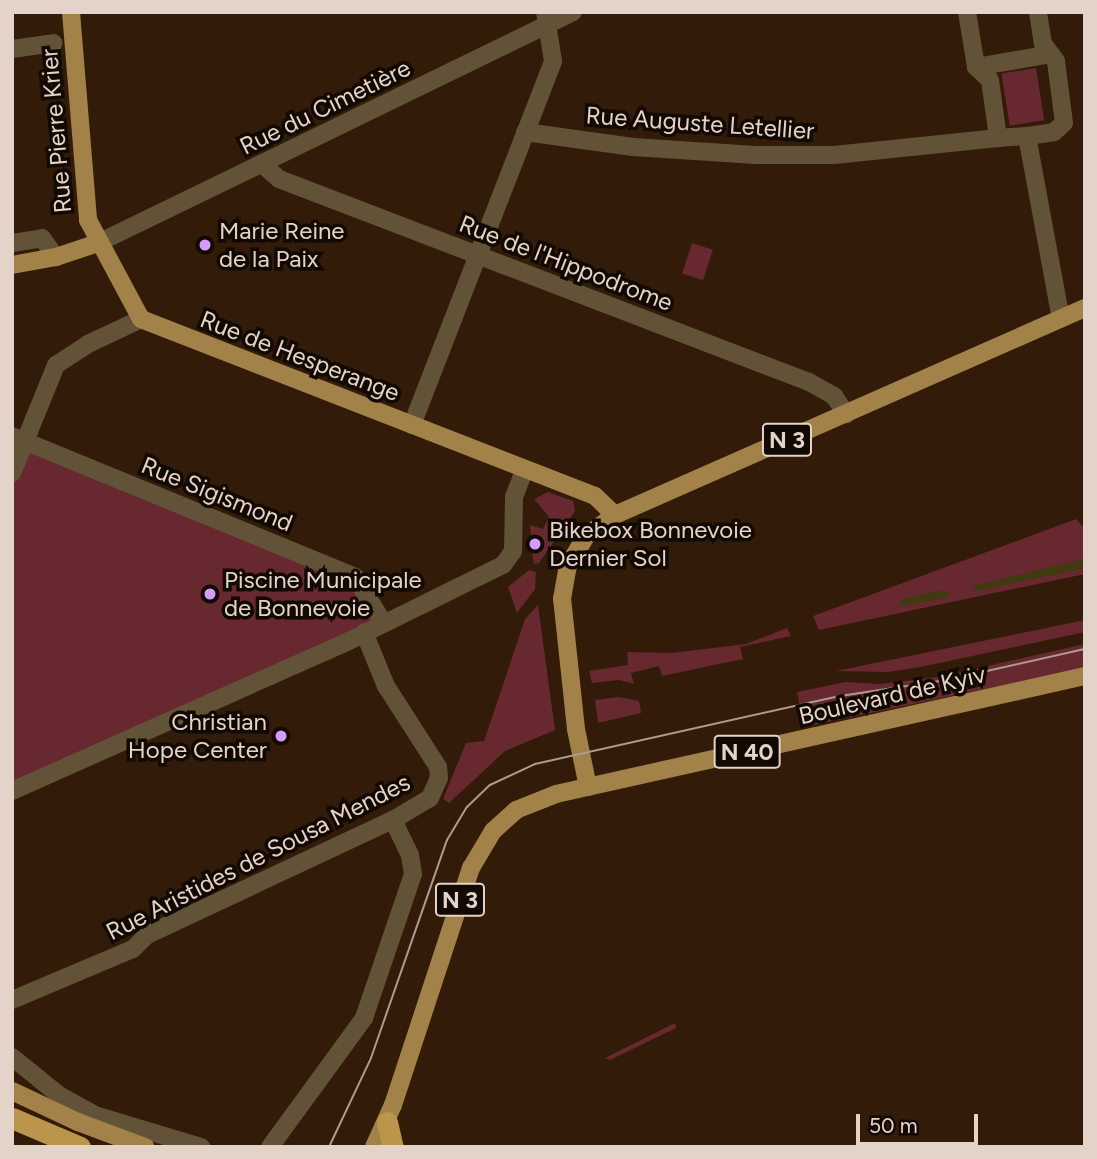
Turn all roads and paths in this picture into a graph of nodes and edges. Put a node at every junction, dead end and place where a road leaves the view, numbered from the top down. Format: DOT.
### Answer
graph roads {
  1 [pos="71,12"];
  2 [pos="573,12"];
  3 [pos="967,12"];
  4 [pos="1038,12"];
  5 [pos="547,17"];
  6 [pos="54,43"];
  7 [pos="12,50"];
  8 [pos="1051,54"];
  9 [pos="976,67"];
  10 [pos="525,132"];
  11 [pos="1027,136"];
  12 [pos="998,138"];
  13 [pos="263,164"];
  14 [pos="12,243"];
  15 [pos="98,243"];
  16 [pos="477,255"];
  17 [pos="56,257"];
  18 [pos="12,265"];
  19 [pos="1085,308"];
  20 [pos="141,319"];
  21 [pos="1061,319"];
  22 [pos="846,414"];
  23 [pos="412,425"];
  24 [pos="19,439"];
  25 [pos="525,469"];
  26 [pos="12,473"];
  27 [pos="615,515"];
  28 [pos="383,622"];
  29 [pos="364,632"];
  30 [pos="1085,676"];
  31 [pos="588,787"];
  32 [pos="12,791"];
  33 [pos="393,820"];
  34 [pos="12,1000"];
  35 [pos="12,1056"];
  36 [pos="12,1091"];
  37 [pos="12,1118"];
  38 [pos="387,1122"];
  39 [pos="80,1147"];
  40 [pos="145,1147"];
  41 [pos="201,1147"];
  42 [pos="270,1147"];
  43 [pos="374,1147"];
  44 [pos="393,1147"];
  1 -- 15 [label="main road, Rue Pierre Krier"];
  2 -- 5 [label="street, Rue du Cimetière"];
  3 -- 9 [label="street"];
  4 -- 8 [label="street"];
  5 -- 10 [label="street"];
  5 -- 13 [label="street, Rue du Cimetière"];
  6 -- 7 [label="street"];
  8 -- 9 [label="street"];
  8 -- 11 [label="street, Rue Auguste Letellier"];
  9 -- 12 [label="street"];
  10 -- 12 [label="street, Rue Auguste Letellier"];
  10 -- 16 [label="street"];
  11 -- 12 [label="street, Rue Auguste Letellier"];
  11 -- 21 [label="street"];
  13 -- 15 [label="street, Rue du Cimetière"];
  13 -- 16 [label="street, Rue de l'Hippodrome"];
  14 -- 17 [label="street"];
  15 -- 17 [label="main road"];
  15 -- 20 [label="main road"];
  16 -- 22 [label="street, Rue de l'Hippodrome"];
  16 -- 23 [label="street"];
  17 -- 18 [label="main road"];
  19 -- 21 [label="main road, N 3"];
  20 -- 23 [label="main road, Rue de Hesperange"];
  20 -- 24 [label="street"];
  21 -- 22 [label="main road, N 3"];
  22 -- 27 [label="main road, N 3"];
  23 -- 25 [label="main road, Rue de Hesperange"];
  24 -- 26 [label="street"];
  24 -- 28 [label="street, Rue Sigismond"];
  25 -- 27 [label="main road, Rue de Hesperange"];
  25 -- 28 [label="street"];
  27 -- 31 [label="main road, N 3"];
  28 -- 29 [label="street"];
  29 -- 32 [label="street"];
  29 -- 33 [label="street, Rue Aristides de Sousa Mendes"];
  30 -- 31 [label="main road, Boulevard de Kyiv / N 40"];
  31 -- 38 [label="main road, N 3"];
  33 -- 34 [label="street, Rue Aristides de Sousa Mendes"];
  33 -- 42 [label="street"];
  35 -- 41 [label="street"];
  36 -- 40 [label="main road"];
  37 -- 39 [label="highway"];
  38 -- 43 [label="main road, N 3"];
  38 -- 44 [label="highway"];
}
